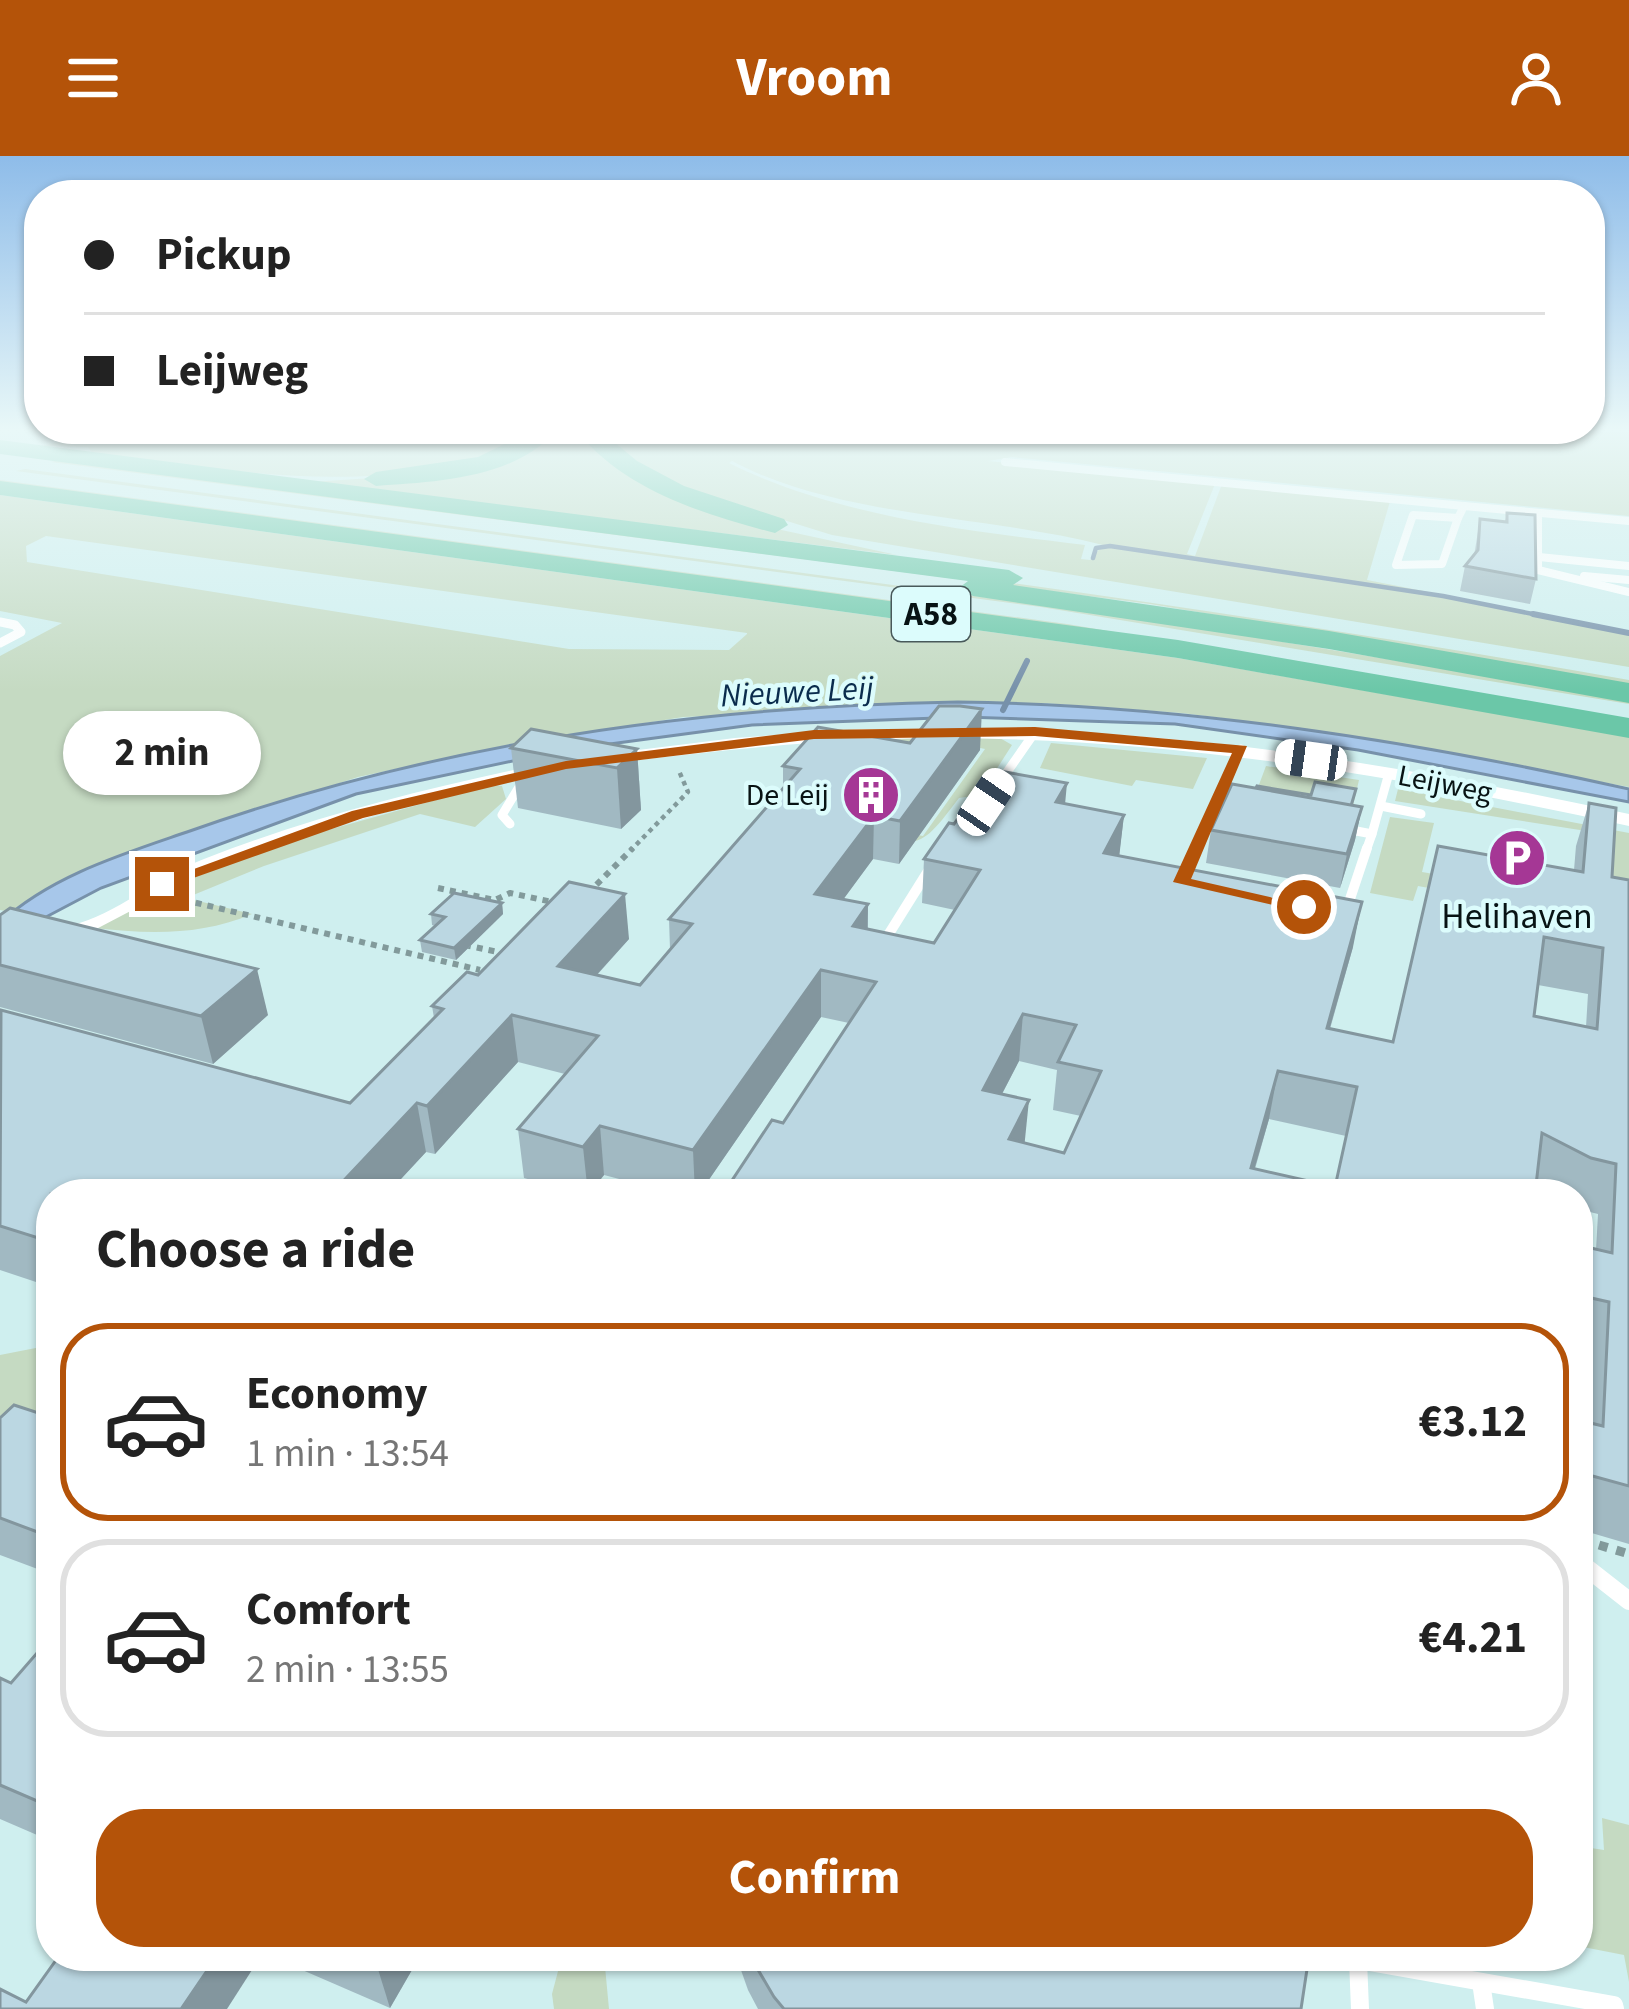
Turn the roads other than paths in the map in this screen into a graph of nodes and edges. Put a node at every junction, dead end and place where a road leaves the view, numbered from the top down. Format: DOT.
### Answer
graph roads {
  1 [pos="337,518"];
  2 [pos="371,518"];
  3 [pos="434,518"];
  4 [pos="552,518"];
  5 [pos="752,518"];
  6 [pos="1412,518"];
  7 [pos="1440,518"];
  8 [pos="1538,518"];
  9 [pos="1459,521"];
  10 [pos="1478,526"];
  11 [pos="1517,529"];
  12 [pos="1538,531"];
  13 [pos="1539,556"];
  14 [pos="1629,566"];
  15 [pos="1564,574"];
  16 [pos="1629,580"];
  17 [pos="1090,589"];
  18 [pos="1629,592"];
  19 [pos="0,622"];
  20 [pos="0,643"];
  21 [pos="1629,675"];
  22 [pos="1629,693"];
  23 [pos="1629,710"];
  24 [pos="1629,728"];
  25 [pos="1035,732"];
  26 [pos="814,734"];
  27 [pos="1241,749"];
  28 [pos="800,758"];
  29 [pos="587,761"];
  30 [pos="566,765"];
  31 [pos="1389,773"];
  32 [pos="512,776"];
  33 [pos="986,802"];
  34 [pos="1215,804"];
  35 [pos="1381,806"];
  36 [pos="1237,808"];
  37 [pos="1421,814"];
  38 [pos="1629,820"];
  39 [pos="510,824"];
  40 [pos="1327,825"];
  41 [pos="1372,834"];
  42 [pos="942,848"];
  43 [pos="1204,887"];
  44 [pos="1322,910"];
  45 [pos="0,919"];
  46 [pos="901,944"];
  47 [pos="1593,1571"];
  48 [pos="1629,1601"];
  49 [pos="1358,1971"];
  50 [pos="1420,1971"];
  51 [pos="1481,1982"];
  52 [pos="1360,2009"];
  53 [pos="1485,2009"];
  54 [pos="1615,2009"];
  1 -- 24 [label="highway, A58"];
  2 -- 23 [label="highway"];
  3 -- 22 [label="highway"];
  4 -- 17 [label="highway, A58"];
  5 -- 17 [label="highway, A58"];
  6 -- 9 [label="lane"];
  7 -- 9 [label="lane"];
  8 -- 12 [label="lane"];
  9 -- 10 [label="lane"];
  11 -- 12 [label="lane"];
  12 -- 13 [label="lane"];
  13 -- 14 [label="lane"];
  13 -- 15 [label="lane"];
  15 -- 16 [label="lane"];
  15 -- 18 [label="lane"];
  17 -- 21 [label="highway, A58"];
  19 -- 20 [label="lane"];
  25 -- 26 [label="street, Leijweg"];
  25 -- 27 [label="street, Leijweg"];
  25 -- 33 [label="lane"];
  26 -- 28 [label="lane"];
  26 -- 29 [label="street, Leijweg"];
  27 -- 31 [label="street, Leijweg"];
  27 -- 34 [label="lane"];
  30 -- 32 [label="street"];
  31 -- 35 [label="lane"];
  31 -- 38 [label="street, Leijweg"];
  32 -- 39 [label="lane"];
  32 -- 45 [label="street"];
  34 -- 36 [label="lane"];
  34 -- 43 [label="lane"];
  35 -- 37 [label="lane"];
  35 -- 41 [label="lane"];
  40 -- 41 [label="lane"];
  41 -- 44 [label="lane"];
  42 -- 46 [label="lane"];
  47 -- 48 [label="lane"];
  49 -- 52 [label="lane"];
  50 -- 51 [label="lane"];
  51 -- 53 [label="lane"];
  51 -- 54 [label="lane"];
}
